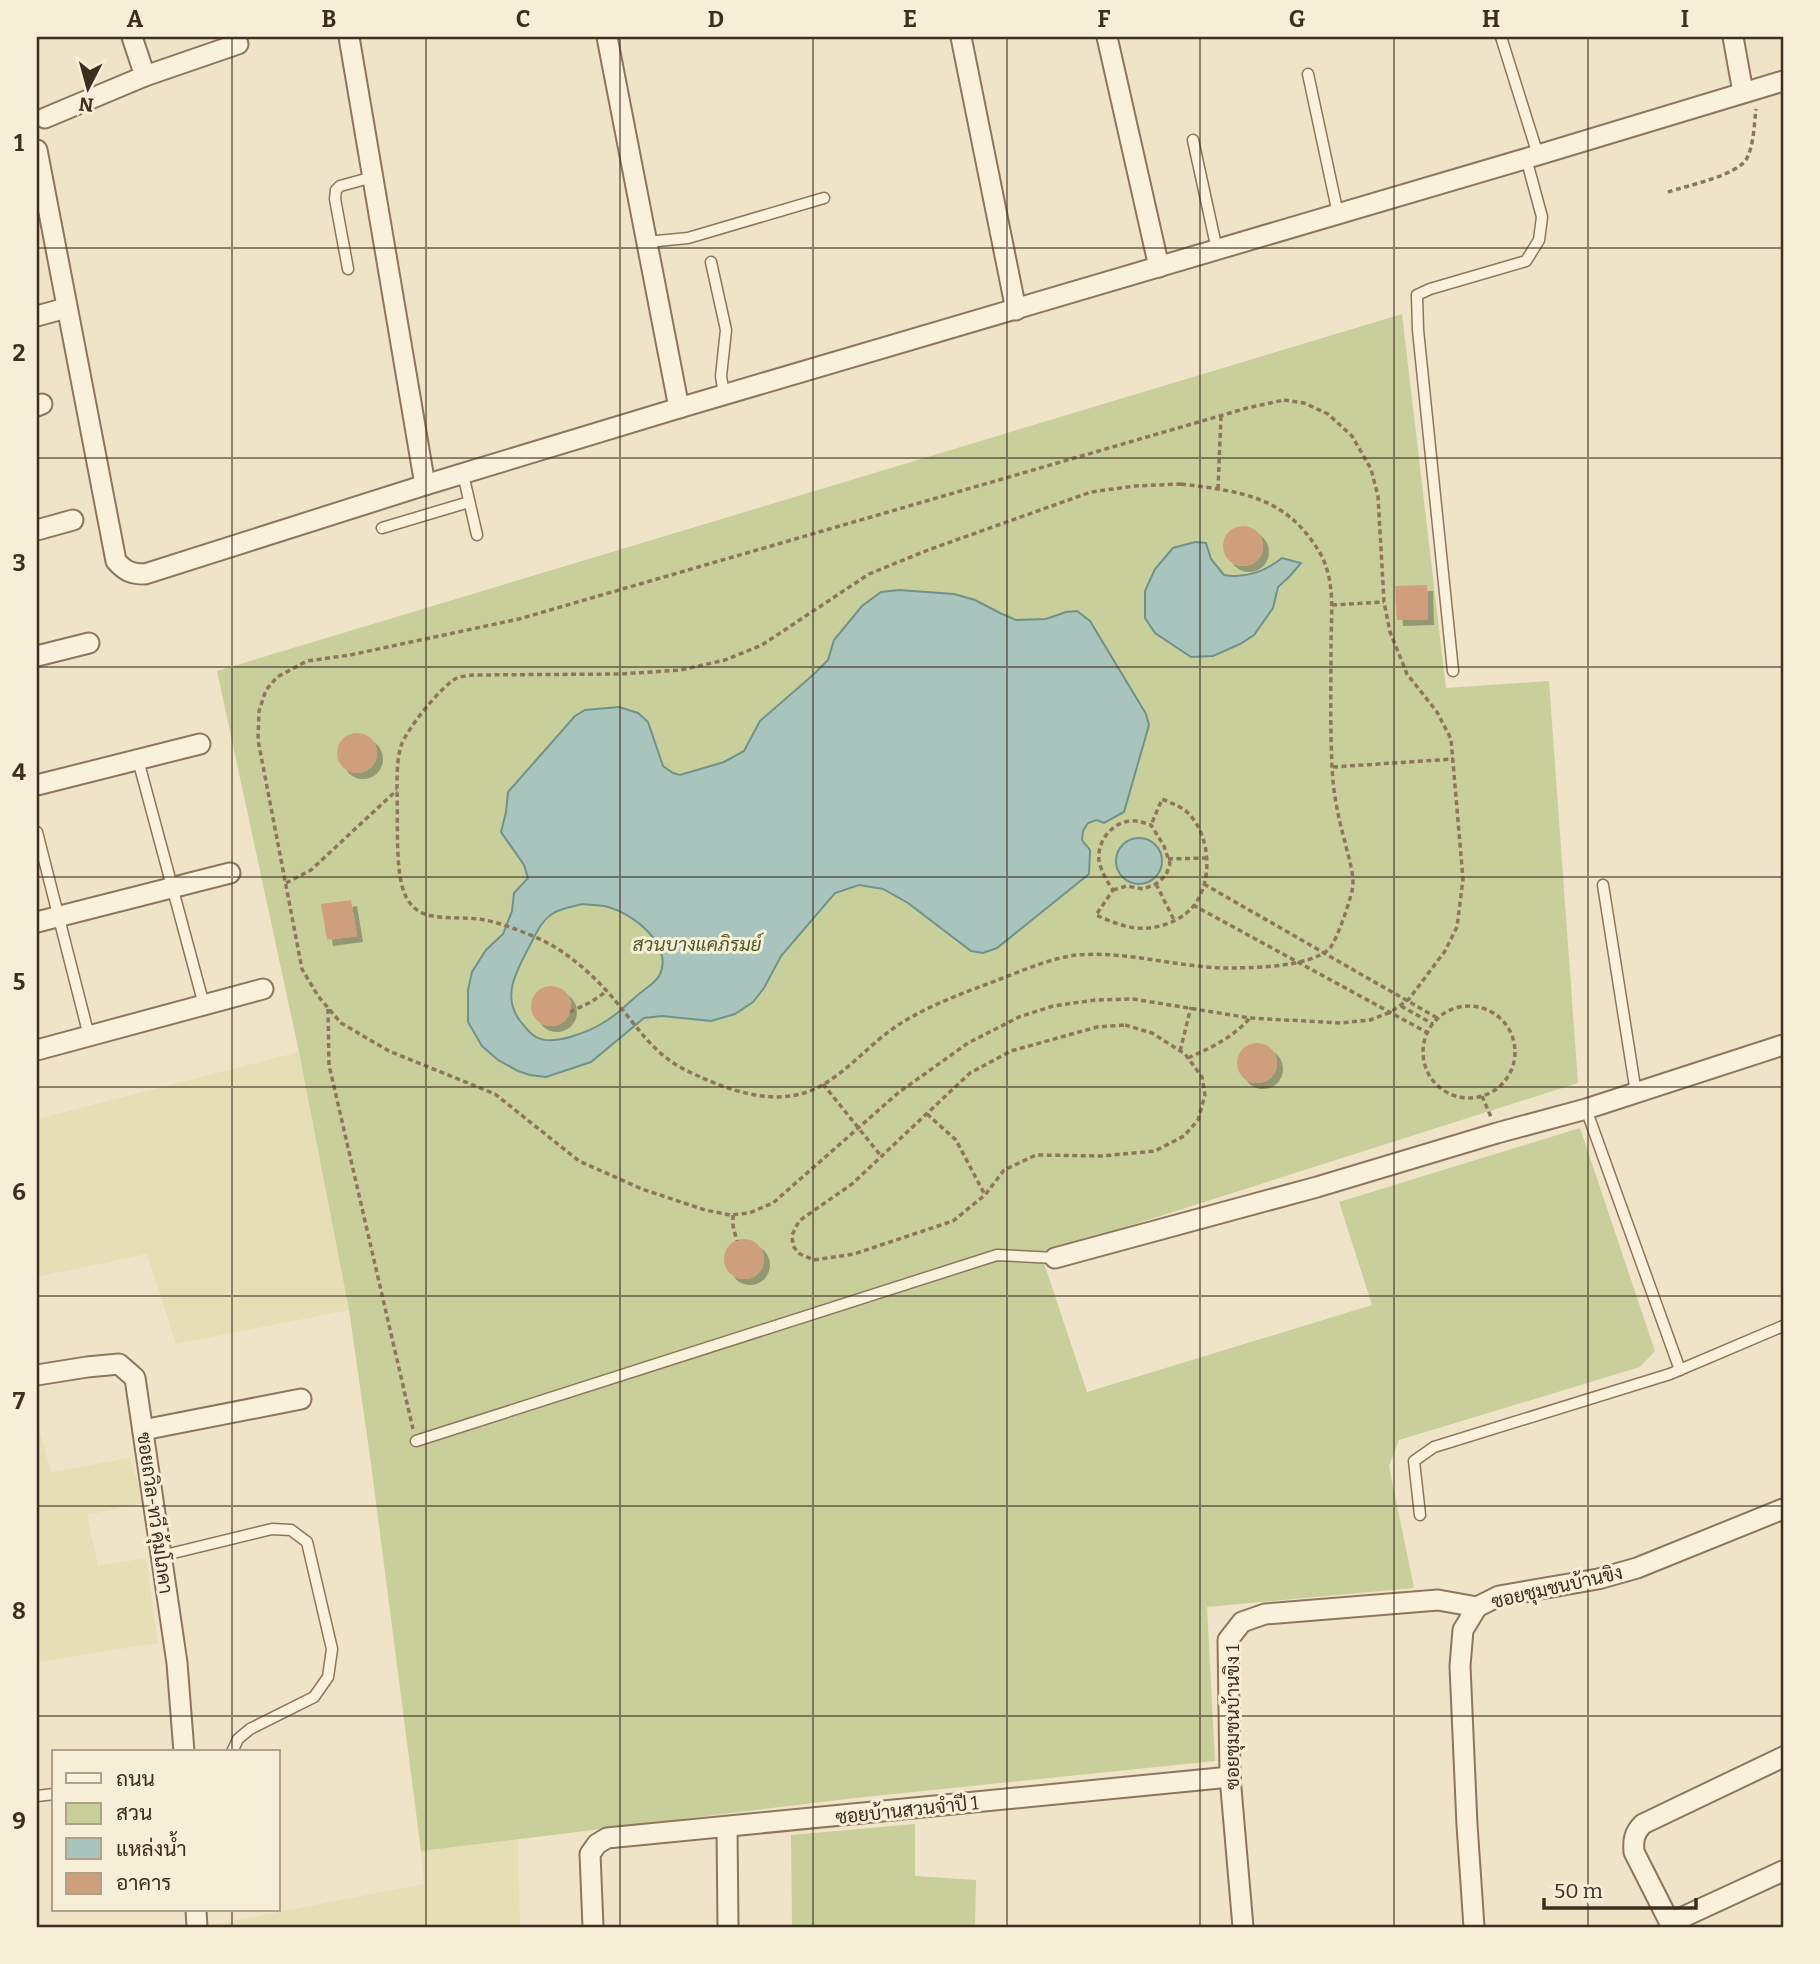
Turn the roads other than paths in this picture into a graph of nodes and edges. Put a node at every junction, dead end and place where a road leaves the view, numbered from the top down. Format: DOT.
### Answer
graph roads {
  1 [pos="132,37"];
  2 [pos="349,37"];
  3 [pos="607,37"];
  4 [pos="961,37"];
  5 [pos="1107,37"];
  6 [pos="1501,37"];
  7 [pos="1733,37"];
  8 [pos="238,44"];
  9 [pos="1308,74"];
  10 [pos="145,76"];
  11 [pos="1783,81"];
  12 [pos="1751,90"];
  13 [pos="45,118"];
  14 [pos="1193,141"];
  15 [pos="37,150"];
  16 [pos="1532,157"];
  17 [pos="373,177"];
  18 [pos="824,198"];
  19 [pos="1338,214"];
  20 [pos="647,242"];
  21 [pos="1217,250"];
  22 [pos="711,262"];
  23 [pos="1159,267"];
  24 [pos="348,269"];
  25 [pos="66,308"];
  26 [pos="1016,310"];
  27 [pos="37,316"];
  28 [pos="724,395"];
  29 [pos="679,408"];
  30 [pos="463,474"];
  31 [pos="425,485"];
  32 [pos="469,502"];
  33 [pos="73,520"];
  34 [pos="382,528"];
  35 [pos="37,530"];
  36 [pos="478,535"];
  37 [pos="89,643"];
  38 [pos="37,656"];
  39 [pos="1453,671"];
  40 [pos="200,744"];
  41 [pos="138,760"];
  42 [pos="37,785"];
  43 [pos="37,832"];
  44 [pos="230,873"];
  45 [pos="1603,885"];
  46 [pos="173,888"];
  47 [pos="58,917"];
  48 [pos="37,922"];
  49 [pos="263,989"];
  50 [pos="204,1005"];
  51 [pos="89,1036"];
  52 [pos="1783,1045"];
  53 [pos="37,1050"];
  54 [pos="1636,1093"];
  55 [pos="1586,1109"];
  56 [pos="1055,1258"];
  57 [pos="1783,1326"];
  58 [pos="1680,1370"];
  59 [pos="37,1375"];
  60 [pos="301,1399"];
  61 [pos="143,1430"];
  62 [pos="416,1441"];
  63 [pos="1783,1509"];
  64 [pos="1420,1515"];
  65 [pos="161,1556"];
  66 [pos="1477,1607"];
  67 [pos="184,1750"];
  68 [pos="233,1750"];
  69 [pos="1783,1757"];
  70 [pos="1230,1777"];
  71 [pos="727,1828"];
  72 [pos="1783,1871"];
  73 [pos="1671,1925"];
  74 [pos="593,1927"];
  75 [pos="728,1927"];
  76 [pos="1243,1927"];
  77 [pos="1474,1927"];
  1 -- 10 [label="street"];
  2 -- 17 [label="street"];
  3 -- 20 [label="street"];
  4 -- 26 [label="street"];
  5 -- 23 [label="street"];
  6 -- 16 [label="lane"];
  7 -- 12 [label="street"];
  8 -- 10 [label="street"];
  9 -- 19 [label="lane"];
  10 -- 13 [label="street"];
  11 -- 12 [label="street"];
  12 -- 16 [label="street"];
  14 -- 21 [label="lane"];
  15 -- 25 [label="street"];
  16 -- 19 [label="street"];
  16 -- 39 [label="lane"];
  17 -- 24 [label="lane"];
  17 -- 31 [label="street"];
  18 -- 20 [label="lane"];
  19 -- 21 [label="street"];
  20 -- 29 [label="street"];
  21 -- 23 [label="street"];
  22 -- 28 [label="lane"];
  23 -- 26 [label="street"];
  25 -- 27 [label="street"];
  25 -- 31 [label="street"];
  26 -- 28 [label="street"];
  28 -- 29 [label="street"];
  29 -- 30 [label="street"];
  30 -- 31 [label="street"];
  30 -- 32 [label="lane"];
  32 -- 34 [label="lane"];
  32 -- 36 [label="lane"];
  33 -- 35 [label="street"];
  37 -- 38 [label="street"];
  40 -- 41 [label="street"];
  41 -- 42 [label="street"];
  41 -- 46 [label="lane"];
  43 -- 47 [label="lane"];
  44 -- 46 [label="street"];
  45 -- 54 [label="lane"];
  46 -- 47 [label="street"];
  46 -- 50 [label="lane"];
  47 -- 48 [label="street"];
  47 -- 51 [label="lane"];
  49 -- 50 [label="street"];
  50 -- 51 [label="street"];
  51 -- 53 [label="street"];
  52 -- 54 [label="street"];
  54 -- 55 [label="street"];
  55 -- 56 [label="street"];
  55 -- 58 [label="lane"];
  56 -- 62 [label="lane"];
  57 -- 58 [label="lane"];
  58 -- 64 [label="lane"];
  59 -- 61 [label="street, ซอยถวิล-ทวี คุ้มโภคา"];
  60 -- 61 [label="street"];
  61 -- 65 [label="street, ซอยถวิล-ทวี คุ้มโภคา"];
  63 -- 66 [label="street, ซอยชุมชนบ้านขิง"];
  65 -- 67 [label="street, ซอยถวิล-ทวี คุ้มโภคา"];
  65 -- 68 [label="lane"];
  66 -- 70 [label="street, ซอยชุมชนบ้านขิง 1"];
  66 -- 77 [label="street, ซอยชุมชนบ้านขิง"];
  69 -- 73 [label="street"];
  70 -- 71 [label="street, ซอยบ้านสวนจำปี 1"];
  70 -- 76 [label="street, ซอยชุมชนบ้านขิง 1"];
  71 -- 74 [label="street, ซอยบ้านสวนจำปี 1"];
  71 -- 75 [label="street"];
  72 -- 73 [label="street"];
}
